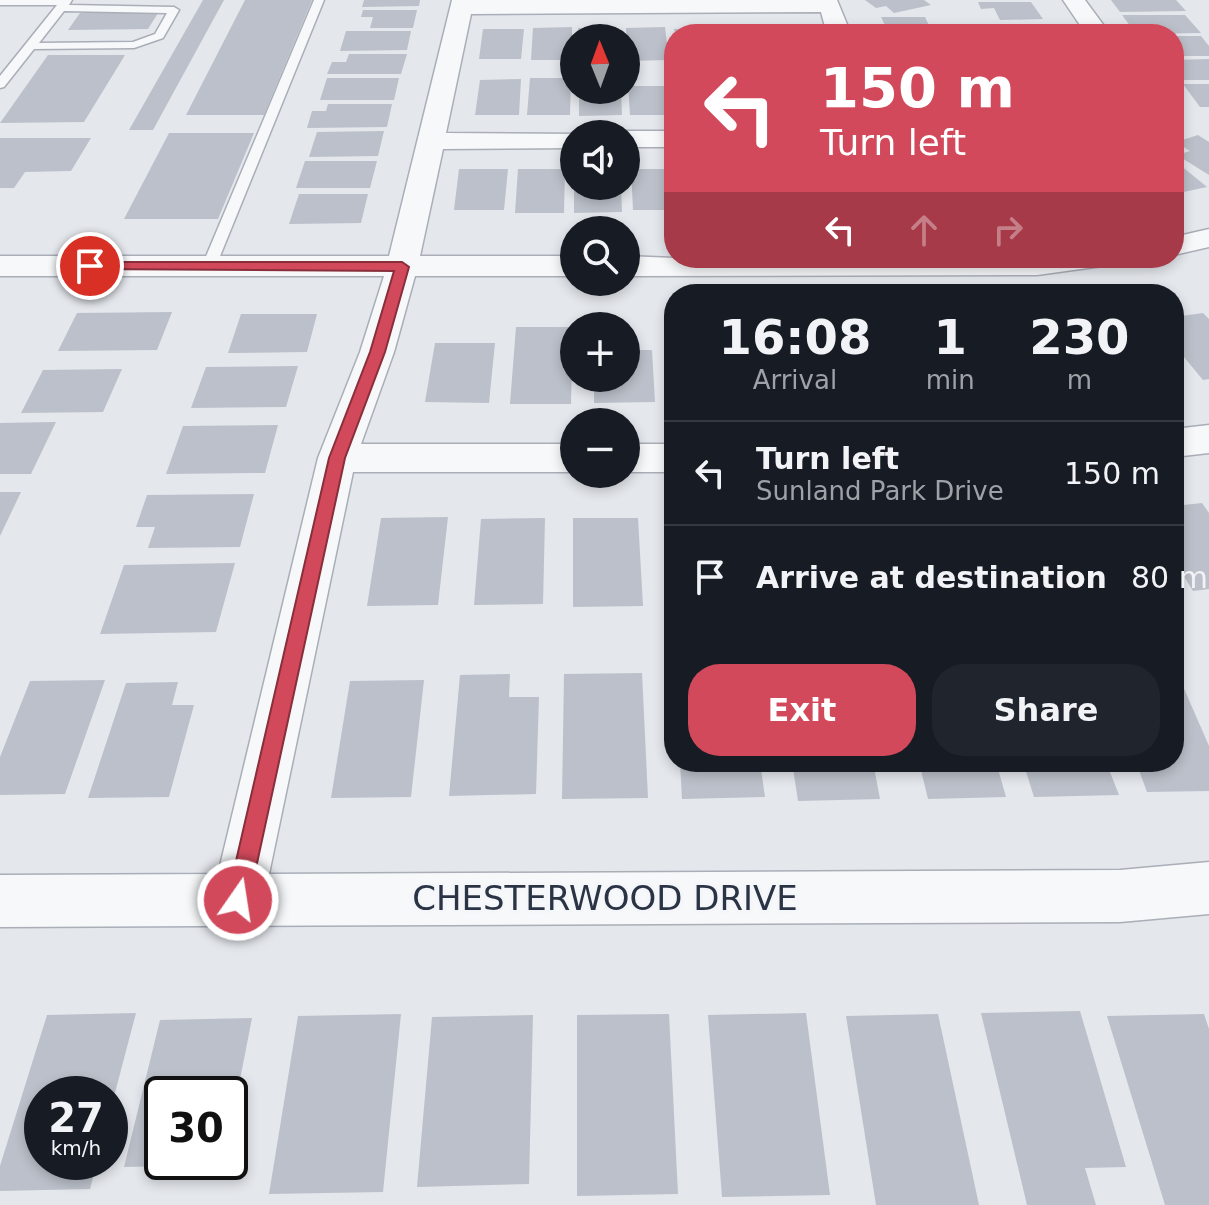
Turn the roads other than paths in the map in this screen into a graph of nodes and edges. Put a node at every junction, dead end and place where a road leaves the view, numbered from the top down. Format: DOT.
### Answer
graph roads {
  1 [pos="319,0"];
  2 [pos="1074,0"];
  3 [pos="0,2"];
  4 [pos="64,3"];
  5 [pos="462,4"];
  6 [pos="836,24"];
  7 [pos="1091,24"];
  8 [pos="30,46"];
  9 [pos="0,84"];
  10 [pos="640,139"];
  11 [pos="664,139"];
  12 [pos="560,140"];
  13 [pos="431,141"];
  14 [pos="1209,238"];
  15 [pos="1184,244"];
  16 [pos="0,266"];
  17 [pos="209,266"];
  18 [pos="560,266"];
  19 [pos="640,266"];
  20 [pos="664,266"];
  21 [pos="402,267"];
  22 [pos="1209,439"];
  23 [pos="1184,442"];
  24 [pos="337,458"];
  25 [pos="560,458"];
  26 [pos="640,458"];
  27 [pos="664,458"];
  28 [pos="1209,888"];
  29 [pos="238,900"];
  30 [pos="0,901"];
  1 -- 17 [label="lane"];
  2 -- 7 [label="street"];
  3 -- 4 [label="lane"];
  4 -- 8 [label="lane"];
  4 -- 8 [label="lane"];
  5 -- 6 [label="street"];
  5 -- 13 [label="street"];
  8 -- 9 [label="lane"];
  10 -- 11 [label="street"];
  12 -- 13 [label="street"];
  13 -- 21 [label="street"];
  14 -- 15 [label="street"];
  16 -- 17 [label="street"];
  17 -- 21 [label="street"];
  18 -- 21 [label="street"];
  19 -- 20 [label="street"];
  21 -- 24 [label="street"];
  22 -- 23 [label="street"];
  24 -- 25 [label="street"];
  24 -- 29 [label="street"];
  26 -- 27 [label="street"];
  28 -- 29 [label="street, CHESTERWOOD DRIVE"];
  29 -- 30 [label="street, CHESTERWOOD DRIVE"];
}
